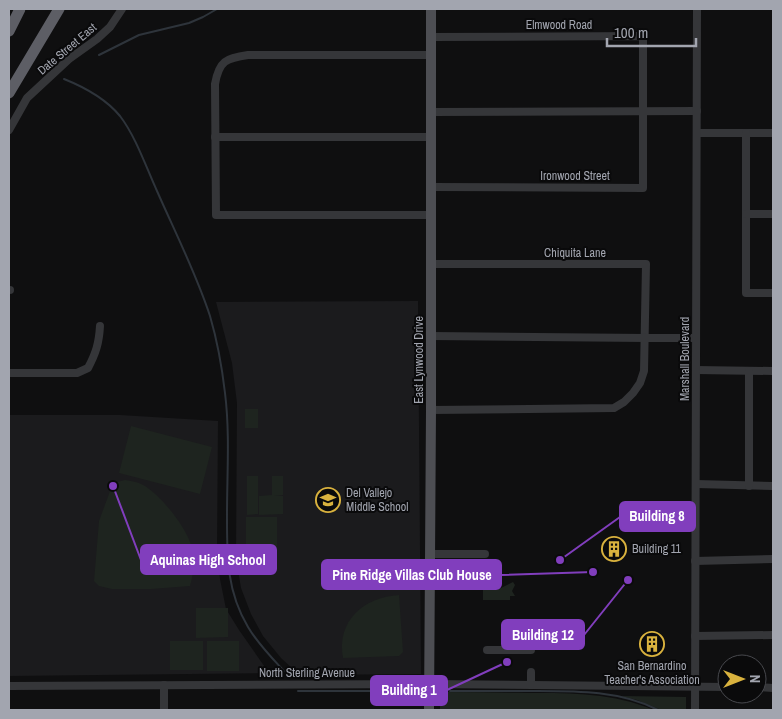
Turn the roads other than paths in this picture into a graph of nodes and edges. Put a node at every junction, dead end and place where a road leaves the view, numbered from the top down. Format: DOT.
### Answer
graph roads {
  1 [pos="20,9"];
  2 [pos="59,9"];
  3 [pos="122,9"];
  4 [pos="431,9"];
  5 [pos="697,9"];
  6 [pos="9,30"];
  7 [pos="431,37"];
  8 [pos="431,55"];
  9 [pos="9,93"];
  10 [pos="643,111"];
  11 [pos="697,111"];
  12 [pos="431,112"];
  13 [pos="9,130"];
  14 [pos="697,133"];
  15 [pos="746,133"];
  16 [pos="773,133"];
  17 [pos="215,136"];
  18 [pos="431,137"];
  19 [pos="431,187"];
  20 [pos="746,214"];
  21 [pos="773,214"];
  22 [pos="430,215"];
  23 [pos="431,264"];
  24 [pos="773,293"];
  25 [pos="100,326"];
  26 [pos="431,336"];
  27 [pos="646,338"];
  28 [pos="696,338"];
  29 [pos="696,370"];
  30 [pos="750,371"];
  31 [pos="773,372"];
  32 [pos="9,373"];
  33 [pos="431,410"];
  34 [pos="696,484"];
  35 [pos="748,486"];
  36 [pos="773,486"];
  37 [pos="431,554"];
  38 [pos="484,554"];
  39 [pos="773,559"];
  40 [pos="695,560"];
  41 [pos="773,635"];
  42 [pos="695,636"];
  43 [pos="488,650"];
  44 [pos="531,650"];
  45 [pos="531,672"];
  46 [pos="430,684"];
  47 [pos="164,685"];
  48 [pos="531,685"];
  49 [pos="9,686"];
  50 [pos="695,686"];
  51 [pos="717,687"];
  52 [pos="164,710"];
  53 [pos="429,710"];
  54 [pos="694,710"];
  1 -- 6 [label="highway"];
  2 -- 9 [label="highway"];
  3 -- 13 [label="street, Date Street East"];
  4 -- 7 [label="main road, East Lynwood Drive"];
  5 -- 11 [label="street, Marshall Boulevard"];
  7 -- 8 [label="main road, East Lynwood Drive"];
  7 -- 10 [label="street, Elmwood Road"];
  8 -- 12 [label="main road, East Lynwood Drive"];
  8 -- 17 [label="street"];
  10 -- 11 [label="street"];
  10 -- 12 [label="street"];
  10 -- 19 [label="street, Ironwood Street"];
  11 -- 14 [label="street, Marshall Boulevard"];
  12 -- 18 [label="main road, East Lynwood Drive"];
  14 -- 15 [label="street"];
  14 -- 28 [label="street, Marshall Boulevard"];
  15 -- 16 [label="street"];
  15 -- 20 [label="street"];
  17 -- 18 [label="street"];
  17 -- 22 [label="street"];
  18 -- 19 [label="main road, East Lynwood Drive"];
  19 -- 22 [label="main road, East Lynwood Drive"];
  20 -- 21 [label="street"];
  20 -- 24 [label="street"];
  22 -- 23 [label="main road, East Lynwood Drive"];
  23 -- 26 [label="main road, East Lynwood Drive"];
  23 -- 27 [label="street, Chiquita Lane"];
  25 -- 32 [label="street"];
  26 -- 27 [label="street"];
  26 -- 33 [label="main road, East Lynwood Drive"];
  27 -- 28 [label="street"];
  27 -- 33 [label="street"];
  28 -- 29 [label="street, Marshall Boulevard"];
  29 -- 30 [label="street"];
  29 -- 34 [label="street, Marshall Boulevard"];
  30 -- 31 [label="street"];
  30 -- 35 [label="street"];
  33 -- 37 [label="main road, East Lynwood Drive"];
  34 -- 35 [label="street"];
  34 -- 40 [label="street, Marshall Boulevard"];
  35 -- 36 [label="street"];
  37 -- 38 [label="street"];
  37 -- 46 [label="main road, East Lynwood Drive"];
  39 -- 40 [label="street"];
  40 -- 42 [label="street, Marshall Boulevard"];
  41 -- 42 [label="street"];
  42 -- 50 [label="street, Marshall Boulevard"];
  43 -- 44 [label="street"];
  45 -- 48 [label="street"];
  46 -- 47 [label="street, North Sterling Avenue"];
  46 -- 48 [label="street, North Sterling Avenue"];
  46 -- 53 [label="main road, East Lynwood Drive"];
  47 -- 49 [label="street, North Sterling Avenue"];
  47 -- 52 [label="street"];
  48 -- 50 [label="street, North Sterling Avenue"];
  50 -- 51 [label="street, North Sterling Avenue"];
  50 -- 54 [label="street, Marshall Boulevard"];
}
